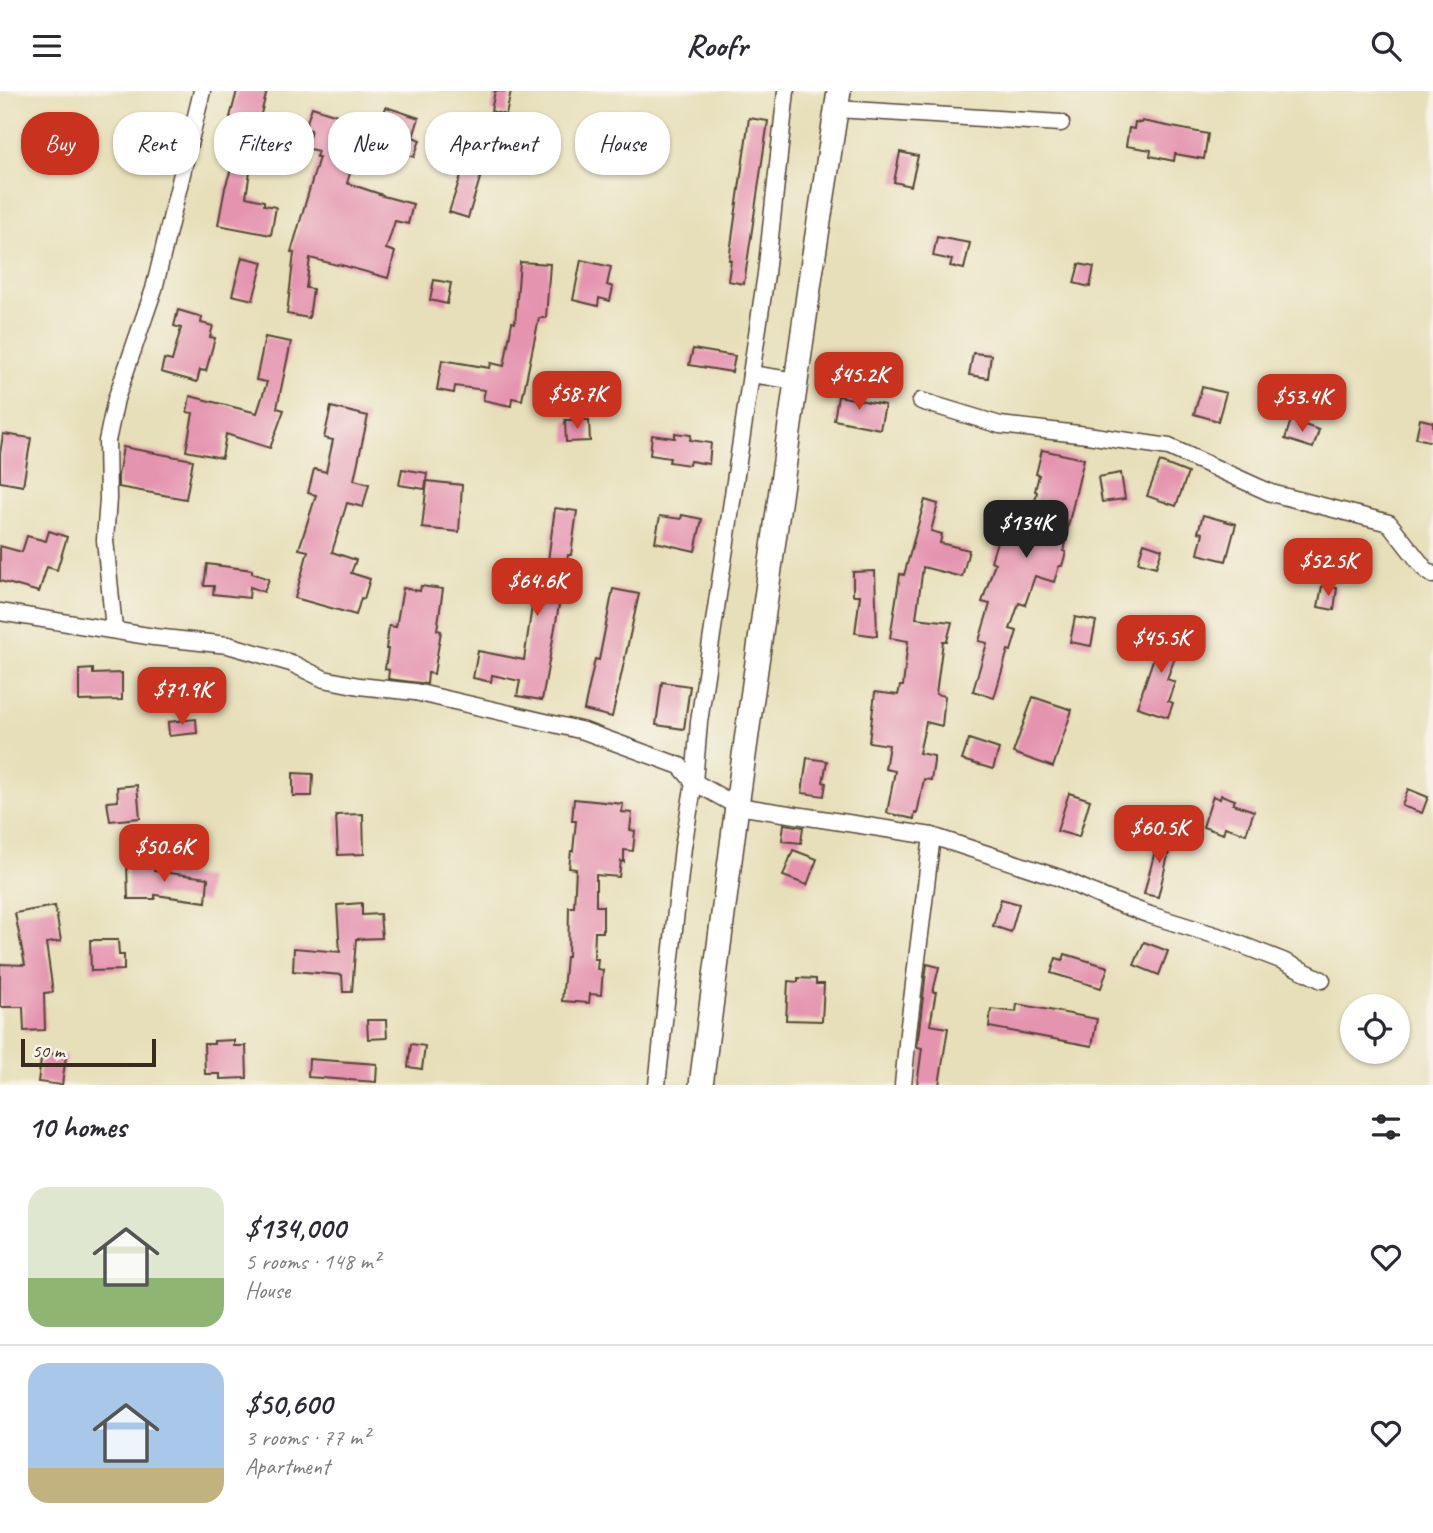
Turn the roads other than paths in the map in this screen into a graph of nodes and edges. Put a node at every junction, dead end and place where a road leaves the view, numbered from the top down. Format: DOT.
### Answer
graph roads {
  1 [pos="202,91"];
  2 [pos="786,91"];
  3 [pos="838,100"];
  4 [pos="1061,123"];
  5 [pos="751,374"];
  6 [pos="796,381"];
  7 [pos="921,401"];
  8 [pos="1433,576"];
  9 [pos="0,612"];
  10 [pos="114,629"];
  11 [pos="694,782"];
  12 [pos="737,806"];
  13 [pos="932,836"];
  14 [pos="1322,980"];
  15 [pos="657,1085"];
  16 [pos="701,1085"];
  17 [pos="903,1085"];
  1 -- 10 [label="street"];
  2 -- 5 [label="street"];
  3 -- 4 [label="street"];
  3 -- 6 [label="main road"];
  5 -- 6 [label="street"];
  5 -- 11 [label="street"];
  6 -- 12 [label="main road"];
  7 -- 8 [label="street"];
  9 -- 10 [label="street"];
  10 -- 11 [label="street"];
  11 -- 12 [label="street"];
  11 -- 15 [label="street"];
  12 -- 13 [label="street"];
  12 -- 16 [label="main road"];
  13 -- 14 [label="street"];
  13 -- 17 [label="street"];
}
